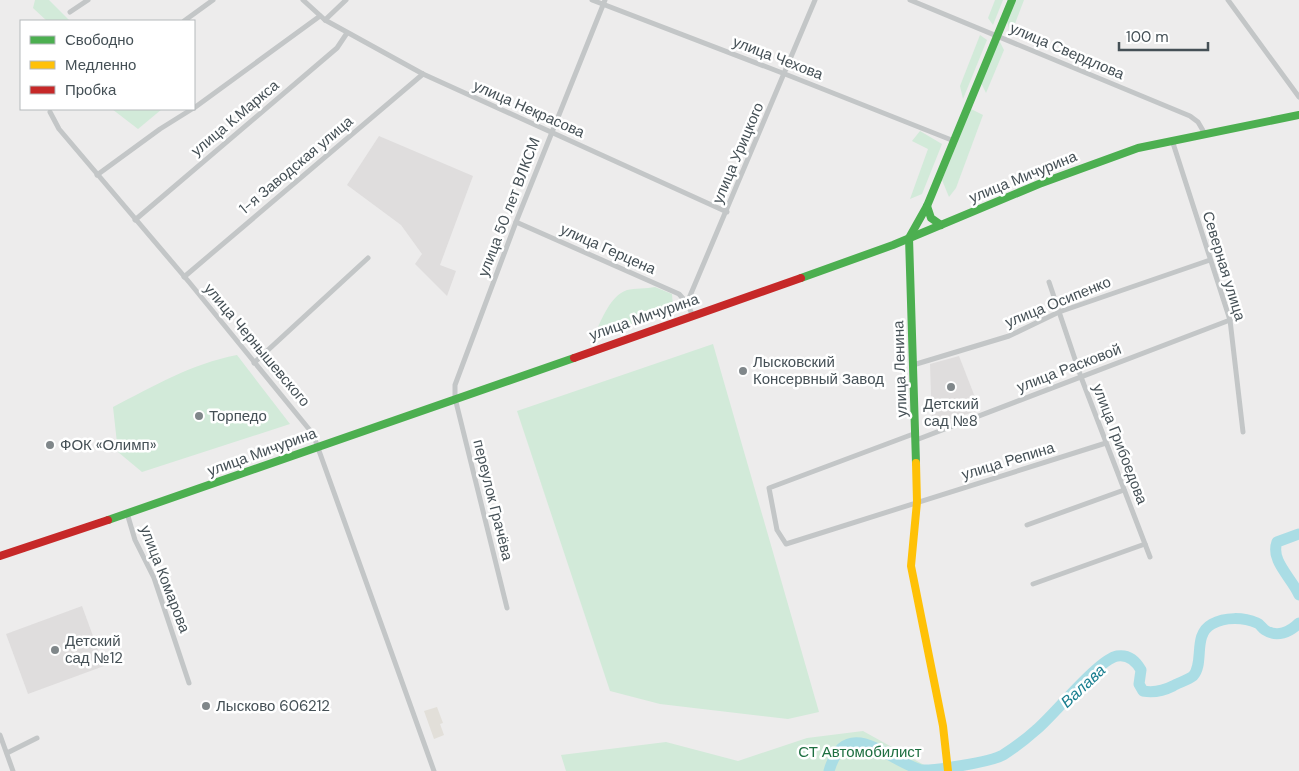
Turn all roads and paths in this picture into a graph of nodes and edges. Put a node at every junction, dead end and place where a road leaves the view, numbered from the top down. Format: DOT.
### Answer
graph roads {
  1 [pos="88,0"];
  2 [pos="213,0"];
  3 [pos="303,0"];
  4 [pos="346,0"];
  5 [pos="592,0"];
  6 [pos="815,0"];
  7 [pos="910,0"];
  8 [pos="1012,0"];
  9 [pos="1228,0"];
  10 [pos="604,2"];
  11 [pos="70,12"];
  12 [pos="320,16"];
  13 [pos="185,20"];
  14 [pos="326,20"];
  15 [pos="347,33"];
  16 [pos="997,35"];
  17 [pos="424,74"];
  18 [pos="785,74"];
  19 [pos="1299,97"];
  20 [pos="195,107"];
  21 [pos="190,110"];
  22 [pos="50,112"];
  23 [pos="1299,115"];
  24 [pos="552,133"];
  25 [pos="1205,134"];
  26 [pos="1172,140"];
  27 [pos="954,142"];
  28 [pos="97,175"];
  29 [pos="927,206"];
  30 [pos="728,212"];
  31 [pos="135,220"];
  32 [pos="516,222"];
  33 [pos="941,225"];
  34 [pos="909,238"];
  35 [pos="368,258"];
  36 [pos="1210,260"];
  37 [pos="184,277"];
  38 [pos="1049,282"];
  39 [pos="687,303"];
  40 [pos="1059,312"];
  41 [pos="692,314"];
  42 [pos="1230,320"];
  43 [pos="254,363"];
  44 [pos="913,365"];
  45 [pos="1081,377"];
  46 [pos="455,398"];
  47 [pos="1243,432"];
  48 [pos="916,436"];
  49 [pos="1106,443"];
  50 [pos="317,447"];
  51 [pos="769,488"];
  52 [pos="1124,490"];
  53 [pos="917,502"];
  54 [pos="127,513"];
  55 [pos="1027,525"];
  56 [pos="1145,544"];
  57 [pos="0,556"];
  58 [pos="1150,558"];
  59 [pos="1032,584"];
  60 [pos="507,608"];
  61 [pos="189,683"];
  62 [pos="0,735"];
  63 [pos="36,738"];
  64 [pos="7,753"];
  65 [pos="14,771"];
  66 [pos="434,771"];
  67 [pos="948,771"];
  1 -- 11 [label="street"];
  2 -- 13 [label="street"];
  3 -- 12 [label="street, улица Некрасова"];
  4 -- 14 [label="street"];
  5 -- 10 [label="street, улица Чехова"];
  6 -- 18 [label="street, улица Урицкого"];
  7 -- 16 [label="street, улица Свердлова"];
  8 -- 16 [label="main road"];
  9 -- 19 [label="street"];
  10 -- 18 [label="street, улица Чехова"];
  10 -- 24 [label="street, улица 50 лет ВЛКСМ"];
  12 -- 14 [label="street, улица Некрасова"];
  12 -- 20 [label="street"];
  14 -- 15 [label="street, улица Некрасова"];
  15 -- 17 [label="street, улица Некрасова"];
  15 -- 31 [label="street, улица К.Маркса"];
  16 -- 25 [label="street, улица Свердлова"];
  16 -- 27 [label="main road"];
  17 -- 24 [label="street, улица Некрасова"];
  17 -- 37 [label="street, 1-я Заводская улица"];
  18 -- 27 [label="street, улица Чехова"];
  18 -- 30 [label="street, улица Урицкого"];
  21 -- 28 [label="street"];
  22 -- 28 [label="street, улица Чернышевского"];
  23 -- 25 [label="main road, улица Мичурина"];
  24 -- 30 [label="street, улица Некрасова"];
  24 -- 32 [label="street, улица 50 лет ВЛКСМ"];
  25 -- 26 [label="main road, улица Мичурина"];
  26 -- 33 [label="main road, улица Мичурина"];
  26 -- 36 [label="street, Северная улица"];
  27 -- 29 [label="main road"];
  28 -- 31 [label="street, улица Чернышевского"];
  29 -- 33 [label="main road"];
  29 -- 34 [label="main road"];
  30 -- 39 [label="street, улица Урицкого"];
  31 -- 37 [label="street, улица Чернышевского"];
  32 -- 39 [label="street, улица Герцена"];
  32 -- 46 [label="street, улица 50 лет ВЛКСМ"];
  33 -- 34 [label="main road, улица Мичурина"];
  34 -- 41 [label="main road, улица Мичурина"];
  34 -- 44 [label="main road, улица Ленина"];
  35 -- 43 [label="street"];
  36 -- 40 [label="street, улица Осипенко"];
  36 -- 42 [label="street, Северная улица"];
  37 -- 43 [label="street, улица Чернышевского"];
  38 -- 40 [label="street, улица Грибоедова"];
  39 -- 41 [label="street"];
  40 -- 44 [label="street, улица Осипенко"];
  40 -- 45 [label="street, улица Грибоедова"];
  41 -- 46 [label="main road, улица Мичурина"];
  42 -- 45 [label="street, улица Расковой"];
  42 -- 47 [label="street, Северная улица"];
  43 -- 50 [label="street, улица Чернышевского"];
  44 -- 48 [label="main road, улица Ленина"];
  45 -- 48 [label="street, улица Расковой"];
  45 -- 49 [label="street, улица Грибоедова"];
  46 -- 50 [label="main road, улица Мичурина"];
  46 -- 60 [label="street, переулок Грачёва"];
  48 -- 51 [label="street, улица Расковой"];
  48 -- 53 [label="main road, улица Ленина"];
  49 -- 52 [label="street, улица Грибоедова"];
  49 -- 53 [label="street, улица Репина"];
  50 -- 54 [label="main road, улица Мичурина"];
  50 -- 66 [label="street, улица Чернышевского"];
  51 -- 53 [label="street, улица Репина"];
  52 -- 55 [label="street"];
  52 -- 56 [label="street, улица Грибоедова"];
  53 -- 67 [label="main road, улица Ленина"];
  54 -- 57 [label="main road, улица Мичурина"];
  54 -- 61 [label="street, улица Комарова"];
  56 -- 58 [label="street, улица Грибоедова"];
  56 -- 59 [label="street"];
  62 -- 64 [label="street"];
  63 -- 64 [label="street"];
  64 -- 65 [label="street"];
}
